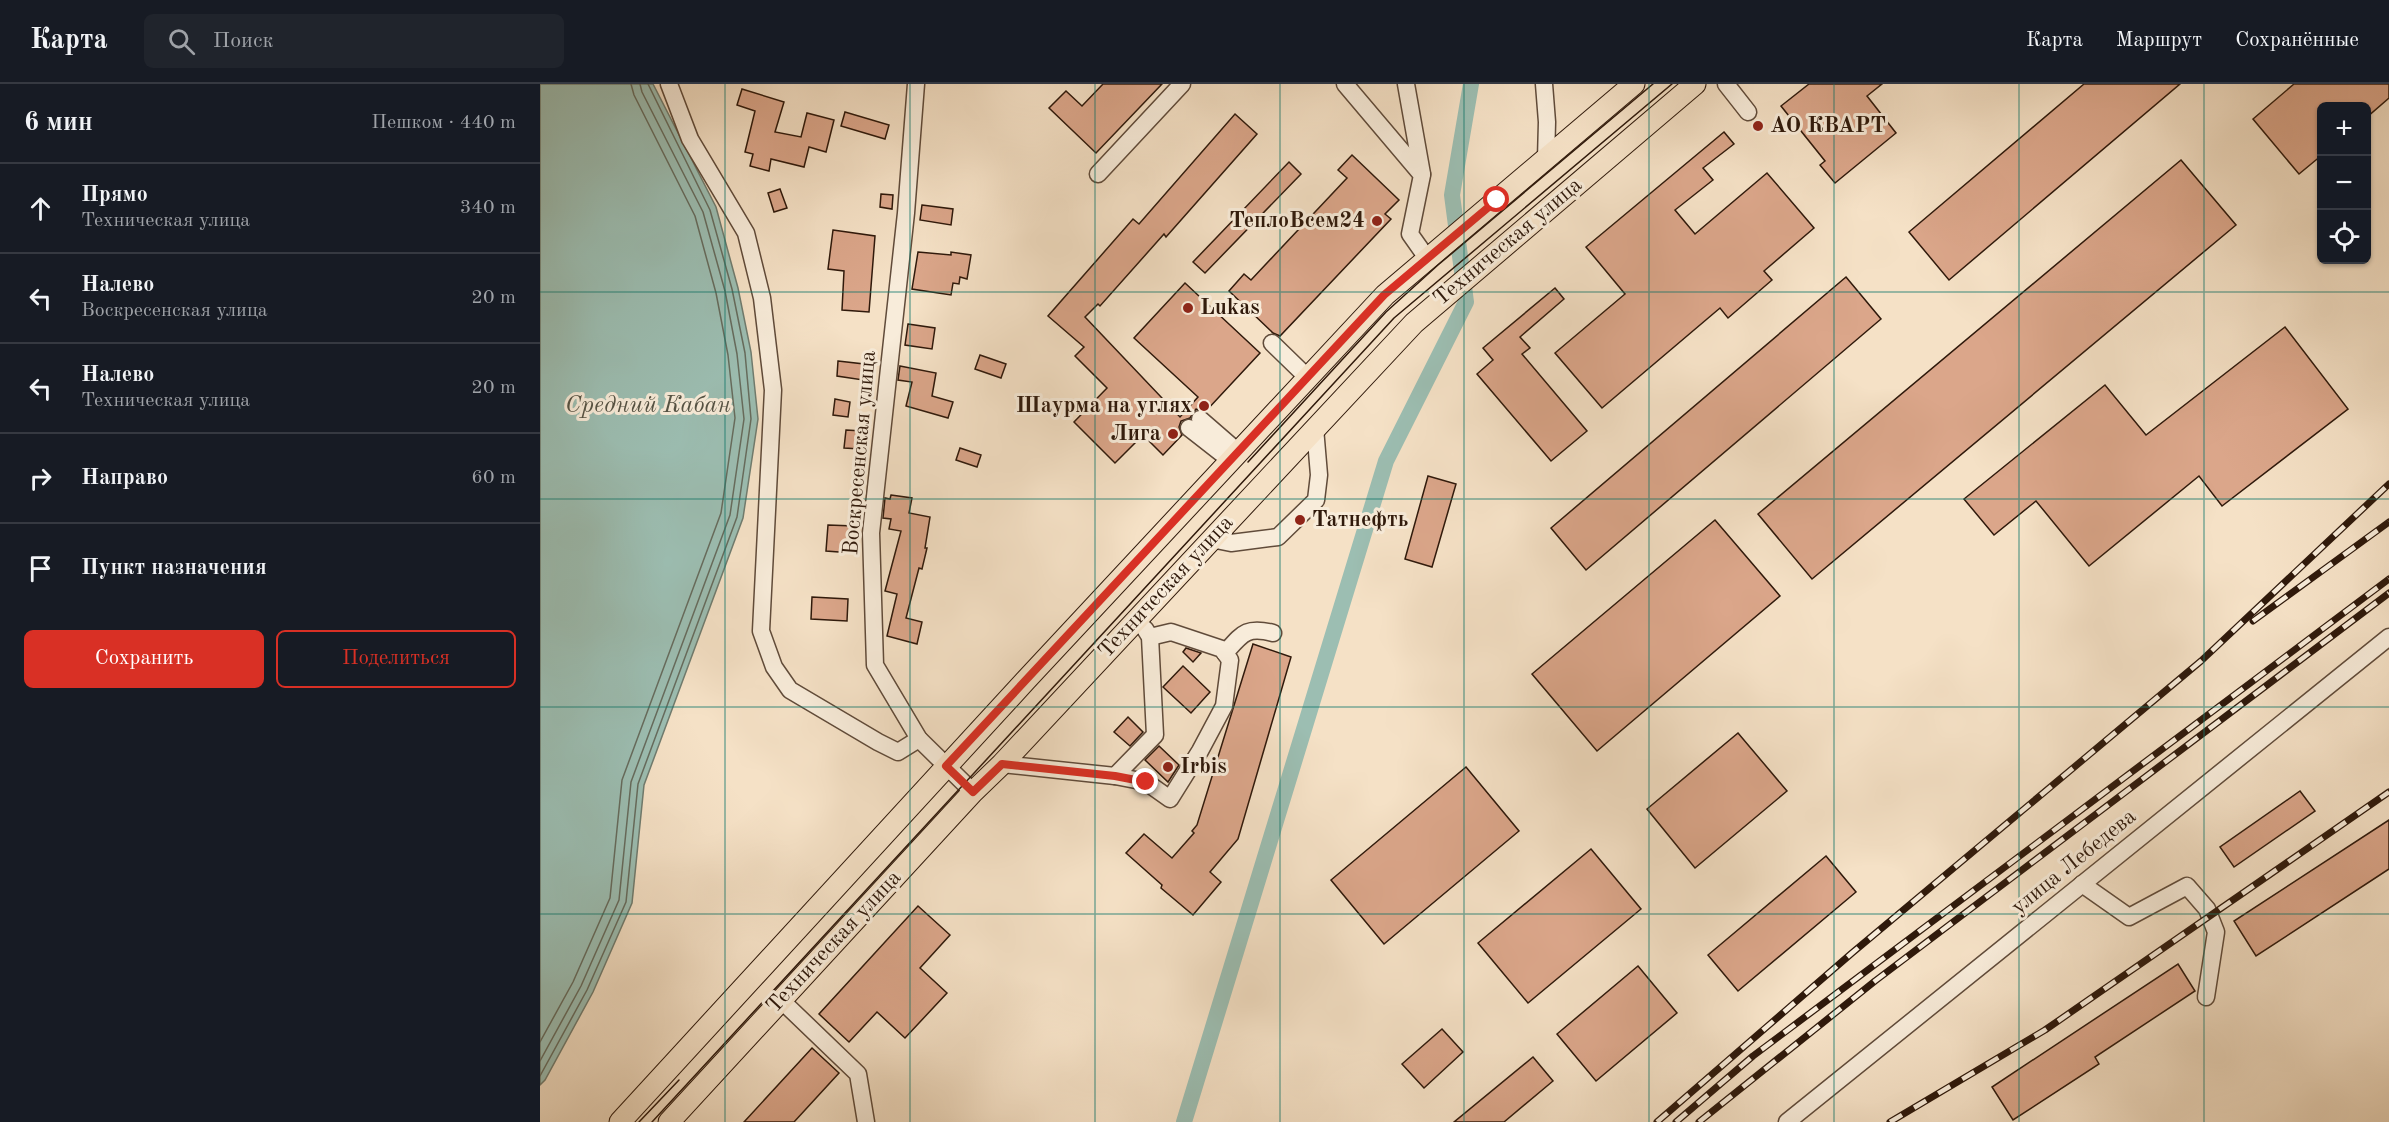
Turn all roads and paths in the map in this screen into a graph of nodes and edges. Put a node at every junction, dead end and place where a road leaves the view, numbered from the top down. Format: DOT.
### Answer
graph roads {
  1 [pos="669,84"];
  2 [pos="916,84"];
  3 [pos="1182,84"];
  4 [pos="1345,84"];
  5 [pos="1406,84"];
  6 [pos="1544,84"];
  7 [pos="1634,84"];
  8 [pos="1695,84"];
  9 [pos="1726,84"];
  10 [pos="1748,112"];
  11 [pos="1546,159"];
  12 [pos="1098,174"];
  13 [pos="1422,175"];
  14 [pos="1432,254"];
  15 [pos="1272,343"];
  16 [pos="1307,377"];
  17 [pos="1195,423"];
  18 [pos="1315,428"];
  19 [pos="1234,456"];
  20 [pos="1211,539"];
  21 [pos="1140,615"];
  22 [pos="1273,633"];
  23 [pos="2389,637"];
  24 [pos="1150,638"];
  25 [pos="1225,653"];
  26 [pos="919,739"];
  27 [pos="1002,764"];
  28 [pos="946,766"];
  29 [pos="1115,776"];
  30 [pos="973,792"];
  31 [pos="2082,884"];
  32 [pos="2206,996"];
  33 [pos="781,1000"];
  34 [pos="620,1122"];
  35 [pos="669,1122"];
  36 [pos="866,1122"];
  37 [pos="1787,1122"];
  1 -- 26 [label="street"];
  2 -- 26 [label="street, Воскресенская улица"];
  3 -- 12 [label="street"];
  4 -- 13 [label="street"];
  5 -- 13 [label="street"];
  6 -- 11 [label="street"];
  7 -- 11 [label="main road, Техническая улица"];
  8 -- 18 [label="main road, Техническая улица"];
  9 -- 10 [label="street"];
  11 -- 14 [label="main road, Техническая улица"];
  13 -- 14 [label="street"];
  14 -- 16 [label="main road, Техническая улица"];
  15 -- 16 [label="street"];
  16 -- 19 [label="main road, Техническая улица"];
  17 -- 19 [label="street"];
  18 -- 20 [label="main road, Техническая улица"];
  18 -- 20 [label="street"];
  19 -- 28 [label="main road, Техническая улица"];
  20 -- 21 [label="main road, Техническая улица"];
  21 -- 24 [label="street"];
  21 -- 27 [label="main road, Техническая улица"];
  22 -- 25 [label="street"];
  23 -- 31 [label="street, улица Лебедева"];
  24 -- 25 [label="street"];
  24 -- 29 [label="street"];
  25 -- 29 [label="street"];
  26 -- 28 [label="street, Воскресенская улица"];
  27 -- 29 [label="street"];
  27 -- 30 [label="main road, Техническая улица"];
  28 -- 30 [label="street, Воскресенская улица"];
  28 -- 34 [label="main road, Техническая улица"];
  30 -- 33 [label="main road, Техническая улица"];
  31 -- 32 [label="street"];
  31 -- 37 [label="street, улица Лебедева"];
  33 -- 35 [label="main road, Техническая улица"];
  33 -- 36 [label="street"];
}
